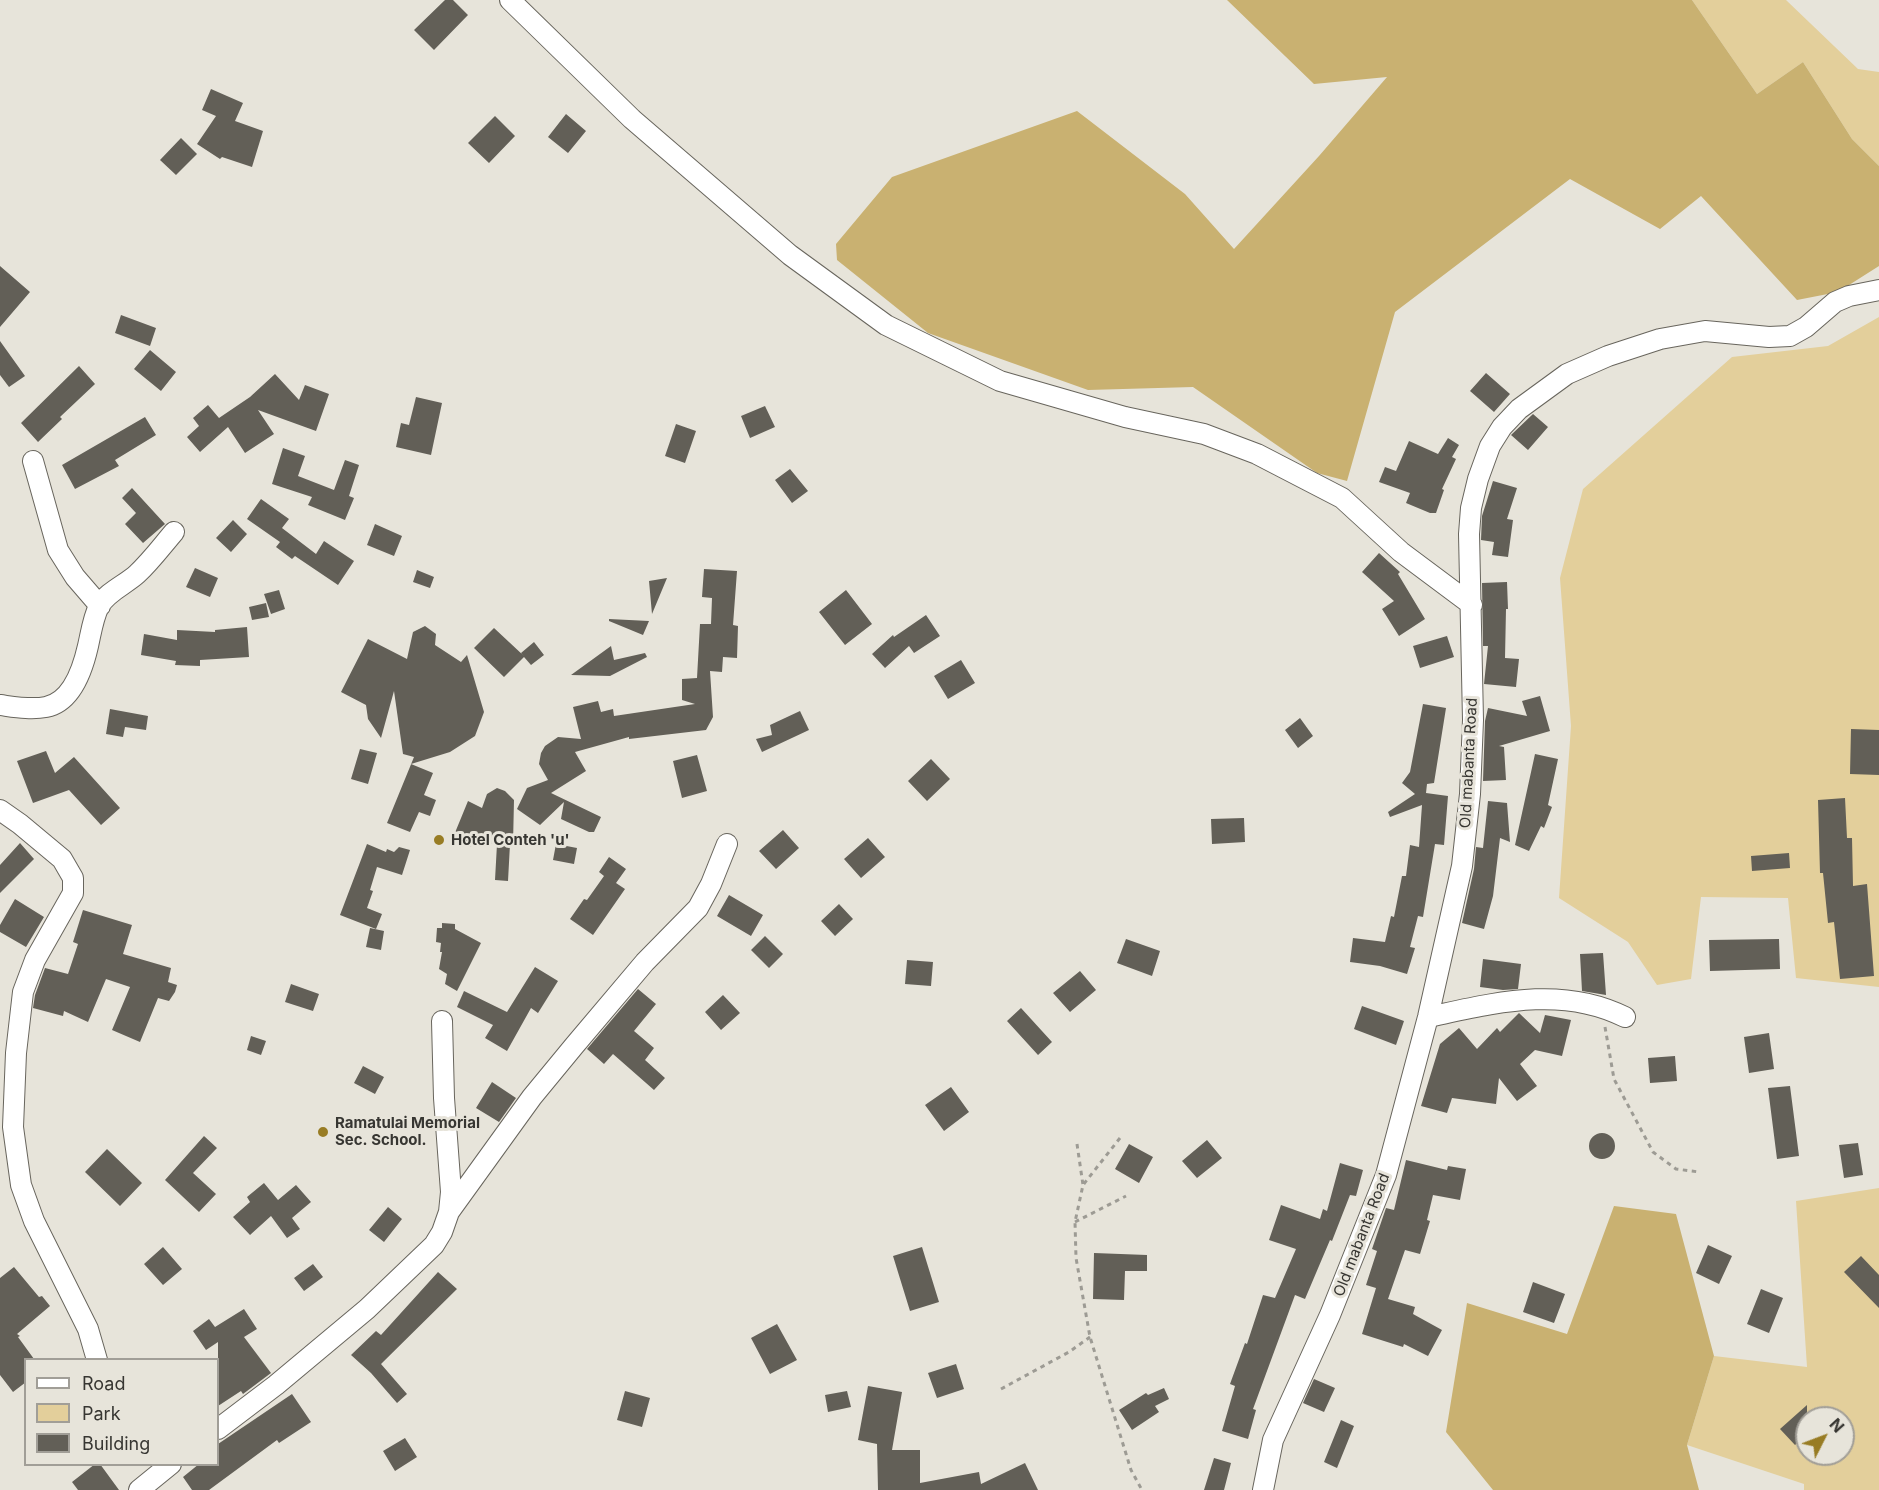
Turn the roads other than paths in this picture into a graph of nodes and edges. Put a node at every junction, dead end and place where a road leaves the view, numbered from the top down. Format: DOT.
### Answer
graph roads {
  1 [pos="510,0"];
  2 [pos="1879,290"];
  3 [pos="33,461"];
  4 [pos="174,532"];
  5 [pos="1472,605"];
  6 [pos="100,606"];
  7 [pos="0,705"];
  8 [pos="0,810"];
  9 [pos="727,844"];
  10 [pos="1428,1017"];
  11 [pos="1625,1017"];
  12 [pos="442,1021"];
  13 [pos="449,1212"];
  14 [pos="97,1358"];
  15 [pos="219,1428"];
  16 [pos="167,1466"];
  17 [pos="144,1478"];
  18 [pos="1263,1490"];
  1 -- 5 [label="street"];
  2 -- 5 [label="street, Old mabanta Road"];
  3 -- 6 [label="street"];
  4 -- 6 [label="street"];
  5 -- 10 [label="street, Old mabanta Road"];
  6 -- 7 [label="street"];
  8 -- 14 [label="street"];
  9 -- 13 [label="street"];
  10 -- 11 [label="street"];
  10 -- 18 [label="street, Old mabanta Road"];
  12 -- 13 [label="street"];
  13 -- 15 [label="street"];
  16 -- 17 [label="street"];
}
